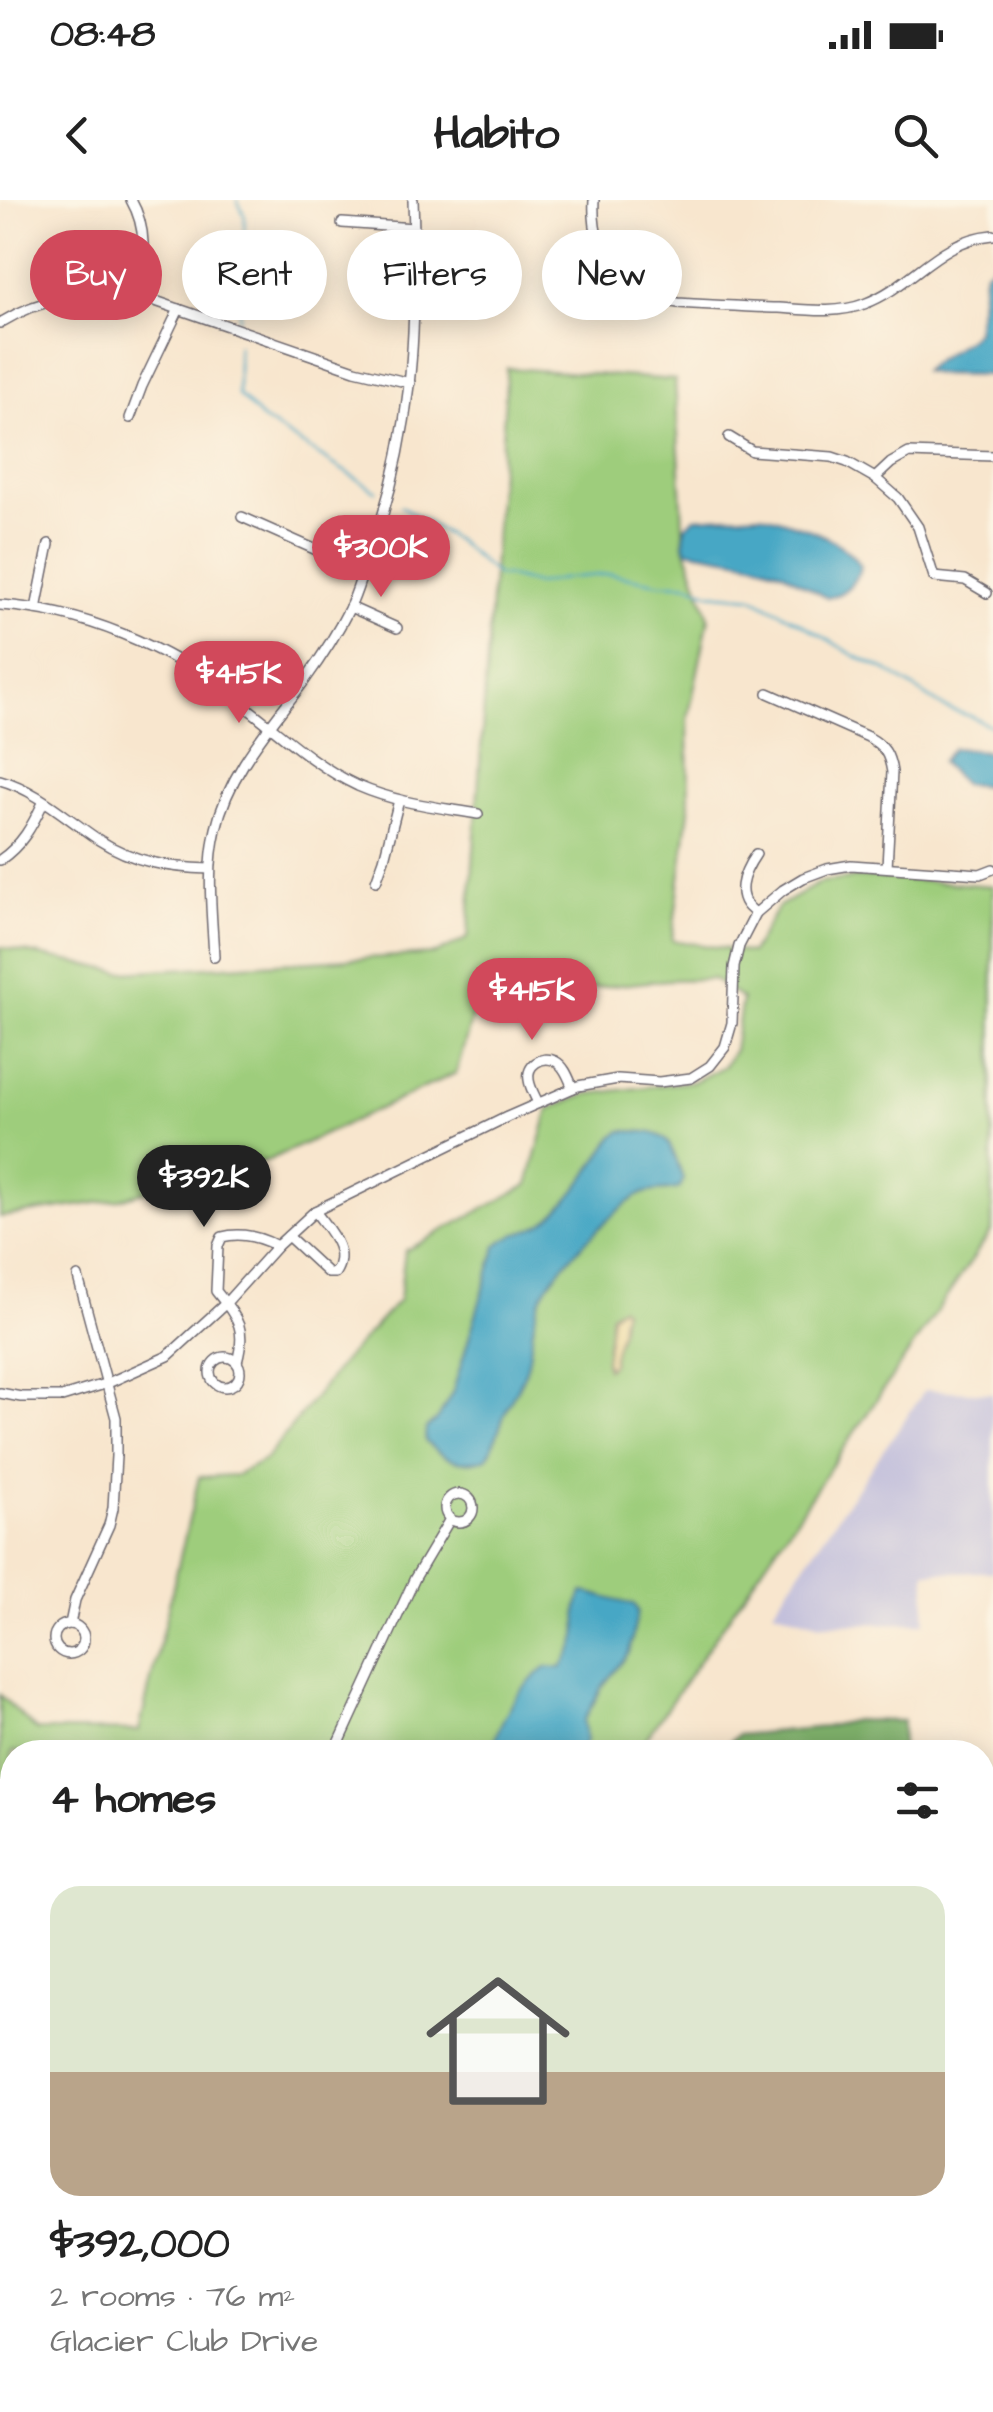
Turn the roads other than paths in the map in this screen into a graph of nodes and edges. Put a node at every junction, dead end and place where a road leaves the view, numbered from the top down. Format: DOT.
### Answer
graph roads {
  1 [pos="131,200"];
  2 [pos="413,200"];
  3 [pos="594,200"];
  4 [pos="342,223"];
  5 [pos="414,228"];
  6 [pos="143,230"];
  7 [pos="596,230"];
  8 [pos="993,235"];
  9 [pos="162,303"];
  10 [pos="682,303"];
  11 [pos="30,307"];
  12 [pos="179,308"];
  13 [pos="0,323"];
  14 [pos="410,383"];
  15 [pos="130,418"];
  16 [pos="729,437"];
  17 [pos="993,456"];
  18 [pos="876,478"];
  19 [pos="242,517"];
  20 [pos="49,544"];
  21 [pos="364,571"];
  22 [pos="988,594"];
  23 [pos="0,605"];
  24 [pos="350,607"];
  25 [pos="36,609"];
  26 [pos="396,628"];
  27 [pos="768,693"];
  28 [pos="270,726"];
  29 [pos="0,780"];
  30 [pos="399,800"];
  31 [pos="44,802"];
  32 [pos="478,814"];
  33 [pos="756,854"];
  34 [pos="0,860"];
  35 [pos="887,867"];
  36 [pos="210,869"];
  37 [pos="993,869"];
  38 [pos="376,882"];
  39 [pos="756,913"];
  40 [pos="214,958"];
  41 [pos="573,1088"];
  42 [pos="538,1104"];
  43 [pos="315,1211"];
  44 [pos="288,1236"];
  45 [pos="277,1246"];
  46 [pos="78,1277"];
  47 [pos="225,1304"];
  48 [pos="237,1362"];
  49 [pos="108,1383"];
  50 [pos="0,1393"];
  51 [pos="450,1519"];
  52 [pos="70,1624"];
  53 [pos="341,1740"];
  1 -- 6 [label="street"];
  2 -- 5 [label="street"];
  3 -- 7 [label="street"];
  4 -- 5 [label="street"];
  5 -- 14 [label="street"];
  8 -- 10 [label="street"];
  9 -- 12 [label="street"];
  11 -- 13 [label="street"];
  12 -- 14 [label="street"];
  12 -- 15 [label="street"];
  14 -- 21 [label="street"];
  16 -- 18 [label="street"];
  17 -- 18 [label="street"];
  18 -- 22 [label="street"];
  19 -- 21 [label="street"];
  20 -- 25 [label="street"];
  21 -- 24 [label="street"];
  23 -- 25 [label="street"];
  24 -- 26 [label="street"];
  24 -- 28 [label="street"];
  25 -- 28 [label="street"];
  27 -- 35 [label="street"];
  28 -- 30 [label="street"];
  28 -- 36 [label="street"];
  29 -- 31 [label="street"];
  30 -- 32 [label="street"];
  30 -- 38 [label="street"];
  31 -- 34 [label="street"];
  31 -- 36 [label="street"];
  33 -- 39 [label="street"];
  35 -- 37 [label="street"];
  35 -- 39 [label="street"];
  36 -- 40 [label="street"];
  39 -- 41 [label="street"];
  41 -- 42 [label="street"];
  41 -- 42 [label="street"];
  42 -- 43 [label="street"];
  43 -- 44 [label="street"];
  43 -- 44 [label="street"];
  44 -- 45 [label="street"];
  45 -- 47 [label="street"];
  45 -- 47 [label="street"];
  46 -- 49 [label="street"];
  47 -- 48 [label="street"];
  47 -- 49 [label="street"];
  49 -- 50 [label="street"];
  49 -- 52 [label="street"];
  51 -- 53 [label="street"];
}
